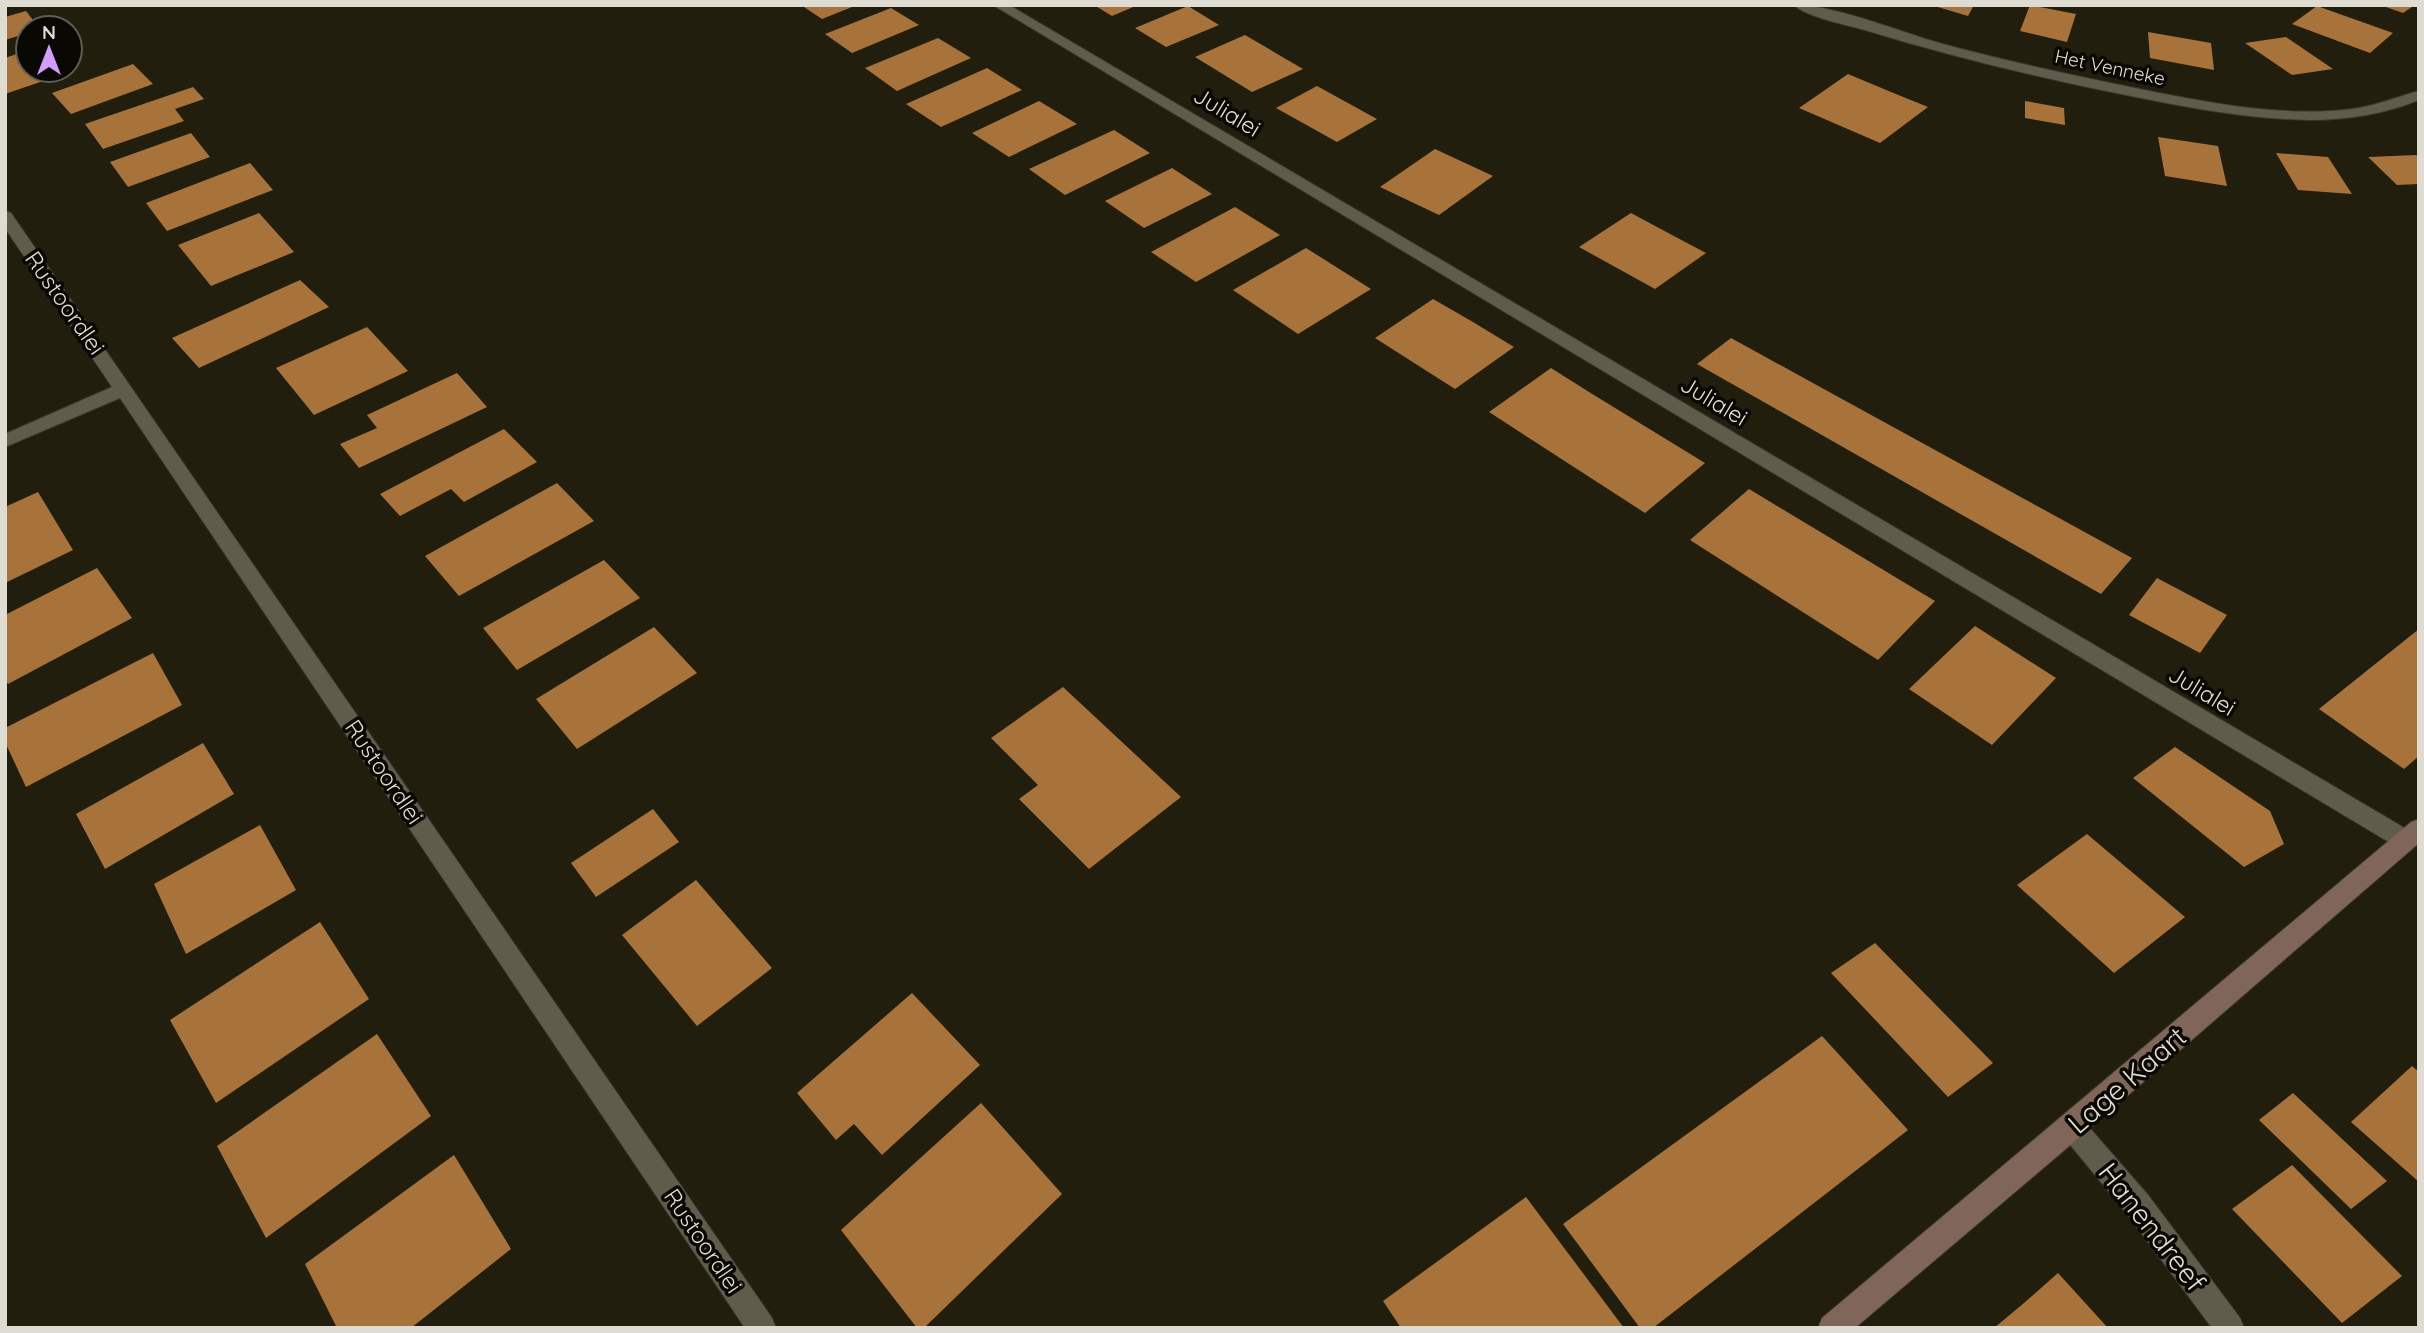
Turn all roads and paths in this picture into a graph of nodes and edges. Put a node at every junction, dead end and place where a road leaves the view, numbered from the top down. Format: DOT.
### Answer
graph roads {
  1 [pos="999,5"];
  2 [pos="1800,5"];
  3 [pos="2419,95"];
  4 [pos="5,216"];
  5 [pos="124,389"];
  6 [pos="5,440"];
  7 [pos="2412,834"];
  8 [pos="2072,1127"];
  9 [pos="762,1328"];
  10 [pos="1832,1328"];
  11 [pos="2230,1328"];
  1 -- 7 [label="street, Julialei"];
  2 -- 3 [label="street, Het Venneke"];
  4 -- 5 [label="street, Rustoordlei"];
  5 -- 6 [label="street"];
  5 -- 9 [label="street, Rustoordlei"];
  7 -- 8 [label="street, Lage Kaart"];
  8 -- 10 [label="street, Lage Kaart"];
  8 -- 11 [label="street, Hanendreef"];
}
